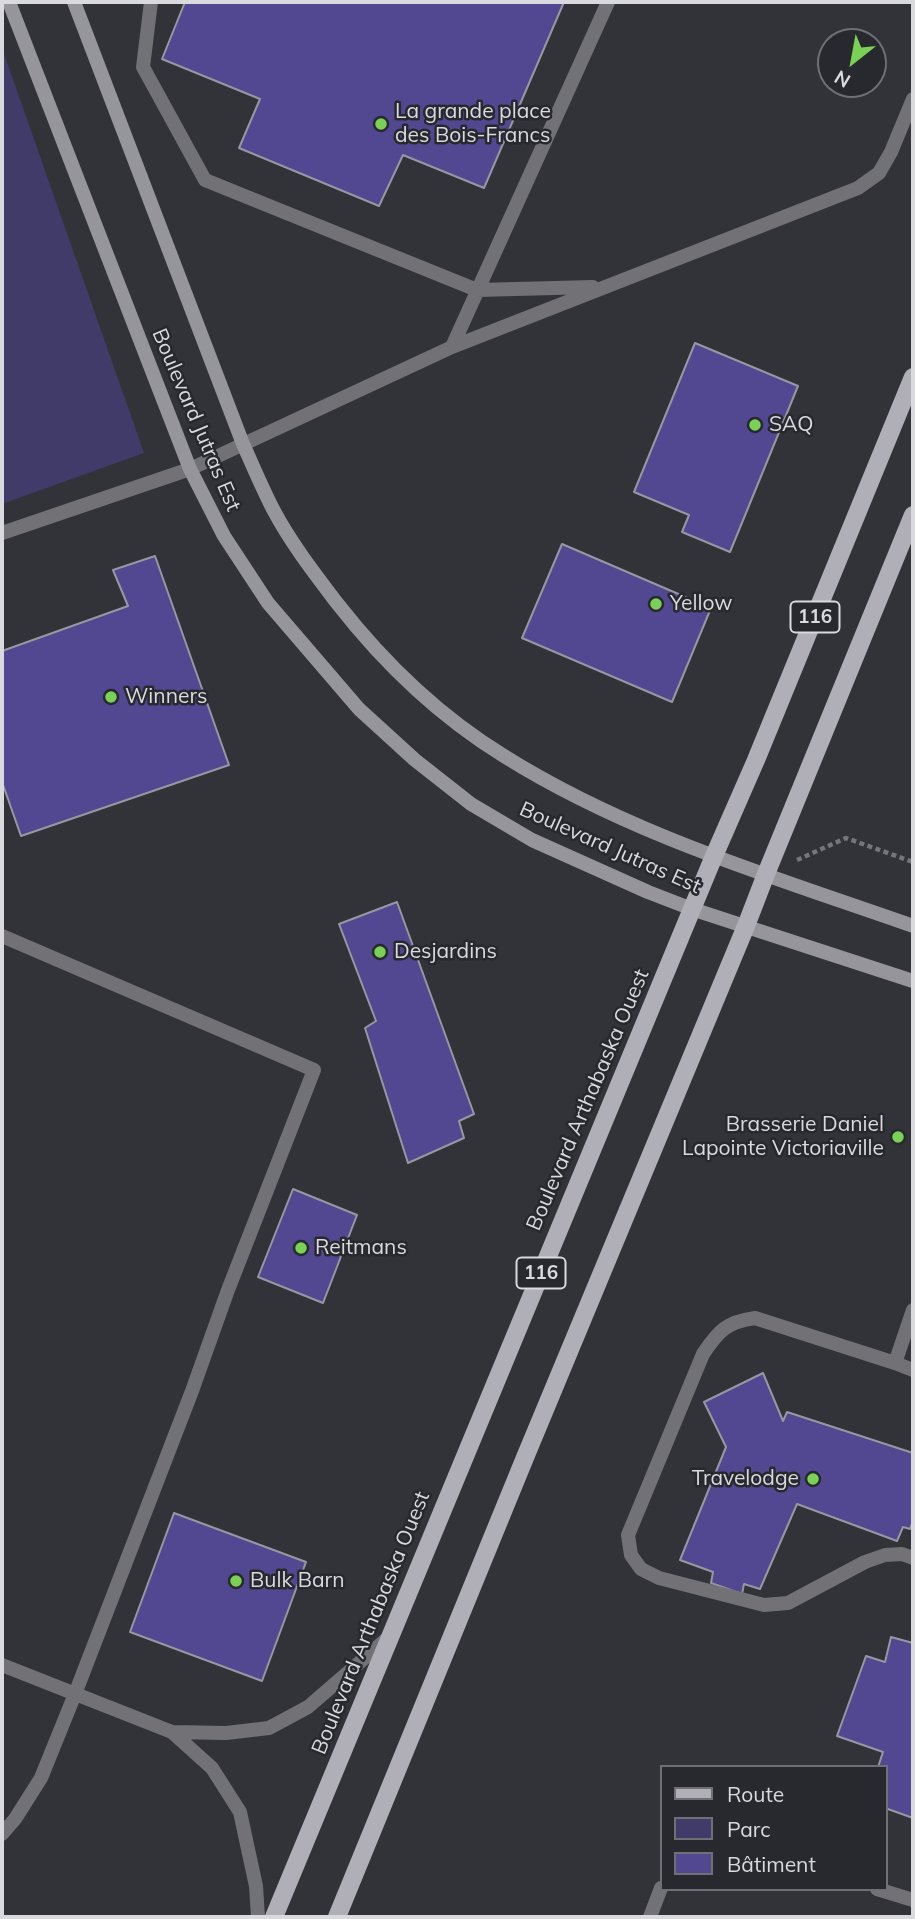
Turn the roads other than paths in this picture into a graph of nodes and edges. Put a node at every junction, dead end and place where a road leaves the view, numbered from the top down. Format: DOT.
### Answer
graph roads {
  1 [pos="9,2"];
  2 [pos="74,2"];
  3 [pos="151,2"];
  4 [pos="608,2"];
  5 [pos="913,99"];
  6 [pos="604,287"];
  7 [pos="477,290"];
  8 [pos="452,347"];
  9 [pos="913,377"];
  10 [pos="243,444"];
  11 [pos="190,469"];
  12 [pos="913,515"];
  13 [pos="2,533"];
  14 [pos="714,856"];
  15 [pos="766,874"];
  16 [pos="692,909"];
  17 [pos="746,926"];
  18 [pos="913,926"];
  19 [pos="2,936"];
  20 [pos="913,981"];
  21 [pos="913,1310"];
  22 [pos="895,1363"];
  23 [pos="913,1370"];
  24 [pos="913,1558"];
  25 [pos="389,1637"];
  26 [pos="2,1665"];
  27 [pos="75,1694"];
  28 [pos="172,1732"];
  29 [pos="2,1835"];
  30 [pos="660,1891"];
  31 [pos="884,1891"];
  32 [pos="913,1900"];
  33 [pos="258,1917"];
  34 [pos="274,1917"];
  35 [pos="337,1917"];
  36 [pos="650,1917"];
  1 -- 11 [label="main road, Boulevard Jutras Est"];
  2 -- 10 [label="main road, Boulevard Jutras Est"];
  3 -- 7 [label="street"];
  4 -- 7 [label="street"];
  5 -- 6 [label="street"];
  6 -- 7 [label="street"];
  6 -- 8 [label="street"];
  7 -- 8 [label="street"];
  8 -- 10 [label="street"];
  9 -- 14 [label="main road, Boulevard Arthabaska Ouest / 116"];
  10 -- 11 [label="street"];
  10 -- 14 [label="main road, Boulevard Jutras Est"];
  11 -- 13 [label="street"];
  11 -- 16 [label="main road, Boulevard Jutras Est"];
  12 -- 15 [label="main road, 116"];
  14 -- 15 [label="main road, Boulevard Jutras Est"];
  14 -- 16 [label="main road, Boulevard Arthabaska Ouest / 116"];
  15 -- 17 [label="main road, 116"];
  15 -- 18 [label="main road, Boulevard Jutras Est"];
  16 -- 17 [label="main road, Boulevard Jutras Est"];
  16 -- 25 [label="main road, Boulevard Arthabaska Ouest / 116"];
  17 -- 20 [label="main road, Boulevard Jutras Est"];
  17 -- 35 [label="main road, 116"];
  19 -- 27 [label="street"];
  21 -- 22 [label="street"];
  22 -- 23 [label="street"];
  22 -- 24 [label="street"];
  25 -- 28 [label="street"];
  25 -- 34 [label="main road, Boulevard Arthabaska Ouest / 116"];
  26 -- 27 [label="street"];
  27 -- 28 [label="street"];
  27 -- 29 [label="street"];
  28 -- 33 [label="street"];
  30 -- 36 [label="street"];
  31 -- 32 [label="street"];
}
